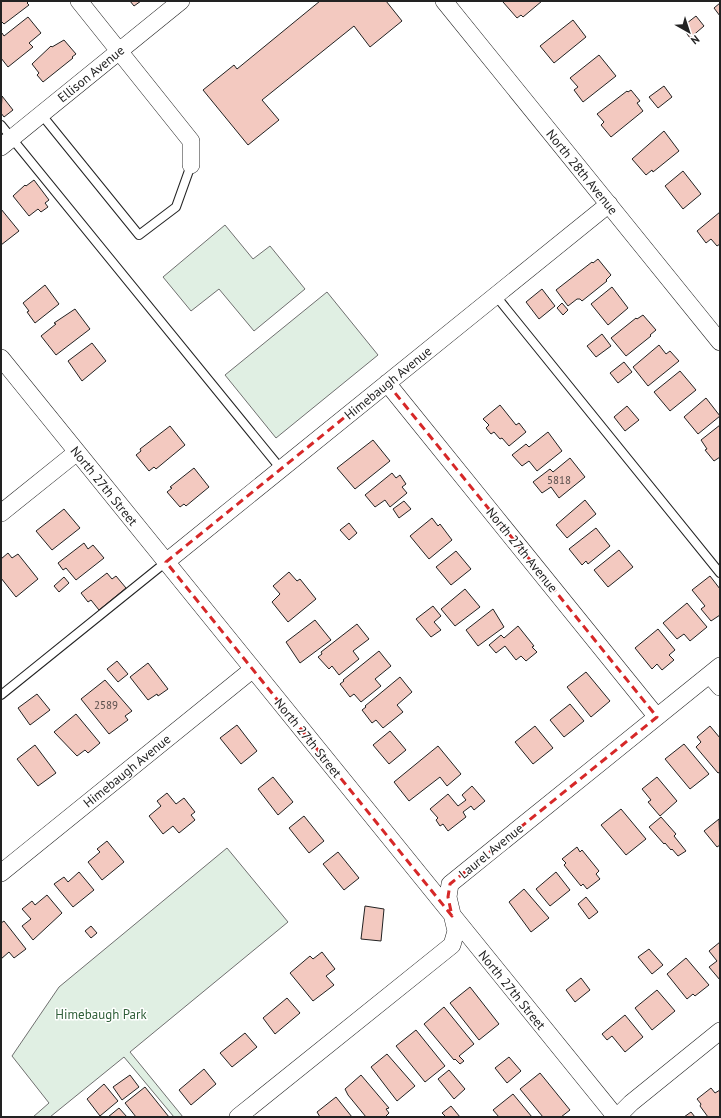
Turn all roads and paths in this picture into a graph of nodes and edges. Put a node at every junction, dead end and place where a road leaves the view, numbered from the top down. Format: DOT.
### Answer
graph roads {
  1 [pos="79,1"];
  2 [pos="181,1"];
  3 [pos="444,1"];
  4 [pos="119,51"];
  5 [pos="41,114"];
  6 [pos="1,124"];
  7 [pos="6,142"];
  8 [pos="191,165"];
  9 [pos="609,204"];
  10 [pos="496,296"];
  11 [pos="720,342"];
  12 [pos="1,358"];
  13 [pos="388,383"];
  14 [pos="77,452"];
  15 [pos="281,469"];
  16 [pos="1,513"];
  17 [pos="166,562"];
  18 [pos="720,573"];
  19 [pos="253,669"];
  20 [pos="717,676"];
  21 [pos="1,695"];
  22 [pos="657,717"];
  23 [pos="1,873"];
  24 [pos="452,916"];
  25 [pos="720,1031"];
  26 [pos="238,1117"];
  27 [pos="616,1117"];
  1 -- 4 [label="street"];
  2 -- 4 [label="street, Ellison Avenue"];
  3 -- 9 [label="street, North 28th Avenue"];
  4 -- 5 [label="street, Ellison Avenue"];
  4 -- 8 [label="street"];
  5 -- 7 [label="street, Ellison Avenue"];
  5 -- 8 [label="lane"];
  6 -- 7 [label="lane"];
  7 -- 15 [label="lane"];
  9 -- 10 [label="street, Himebaugh Avenue"];
  9 -- 11 [label="street, North 28th Avenue"];
  10 -- 13 [label="street, Himebaugh Avenue"];
  10 -- 18 [label="lane"];
  12 -- 14 [label="street, North 27th Street"];
  13 -- 15 [label="street, Himebaugh Avenue"];
  13 -- 22 [label="street, North 27th Avenue"];
  14 -- 16 [label="street"];
  14 -- 17 [label="street, North 27th Street"];
  15 -- 17 [label="street, Himebaugh Avenue"];
  17 -- 19 [label="street, North 27th Street"];
  17 -- 21 [label="lane"];
  19 -- 23 [label="street, Himebaugh Avenue"];
  19 -- 24 [label="street, North 27th Street"];
  20 -- 22 [label="street, Laurel Avenue"];
  22 -- 24 [label="street, Laurel Avenue"];
  24 -- 26 [label="street, Laurel Avenue"];
  24 -- 27 [label="street, North 27th Street"];
  25 -- 27 [label="street"];
}
